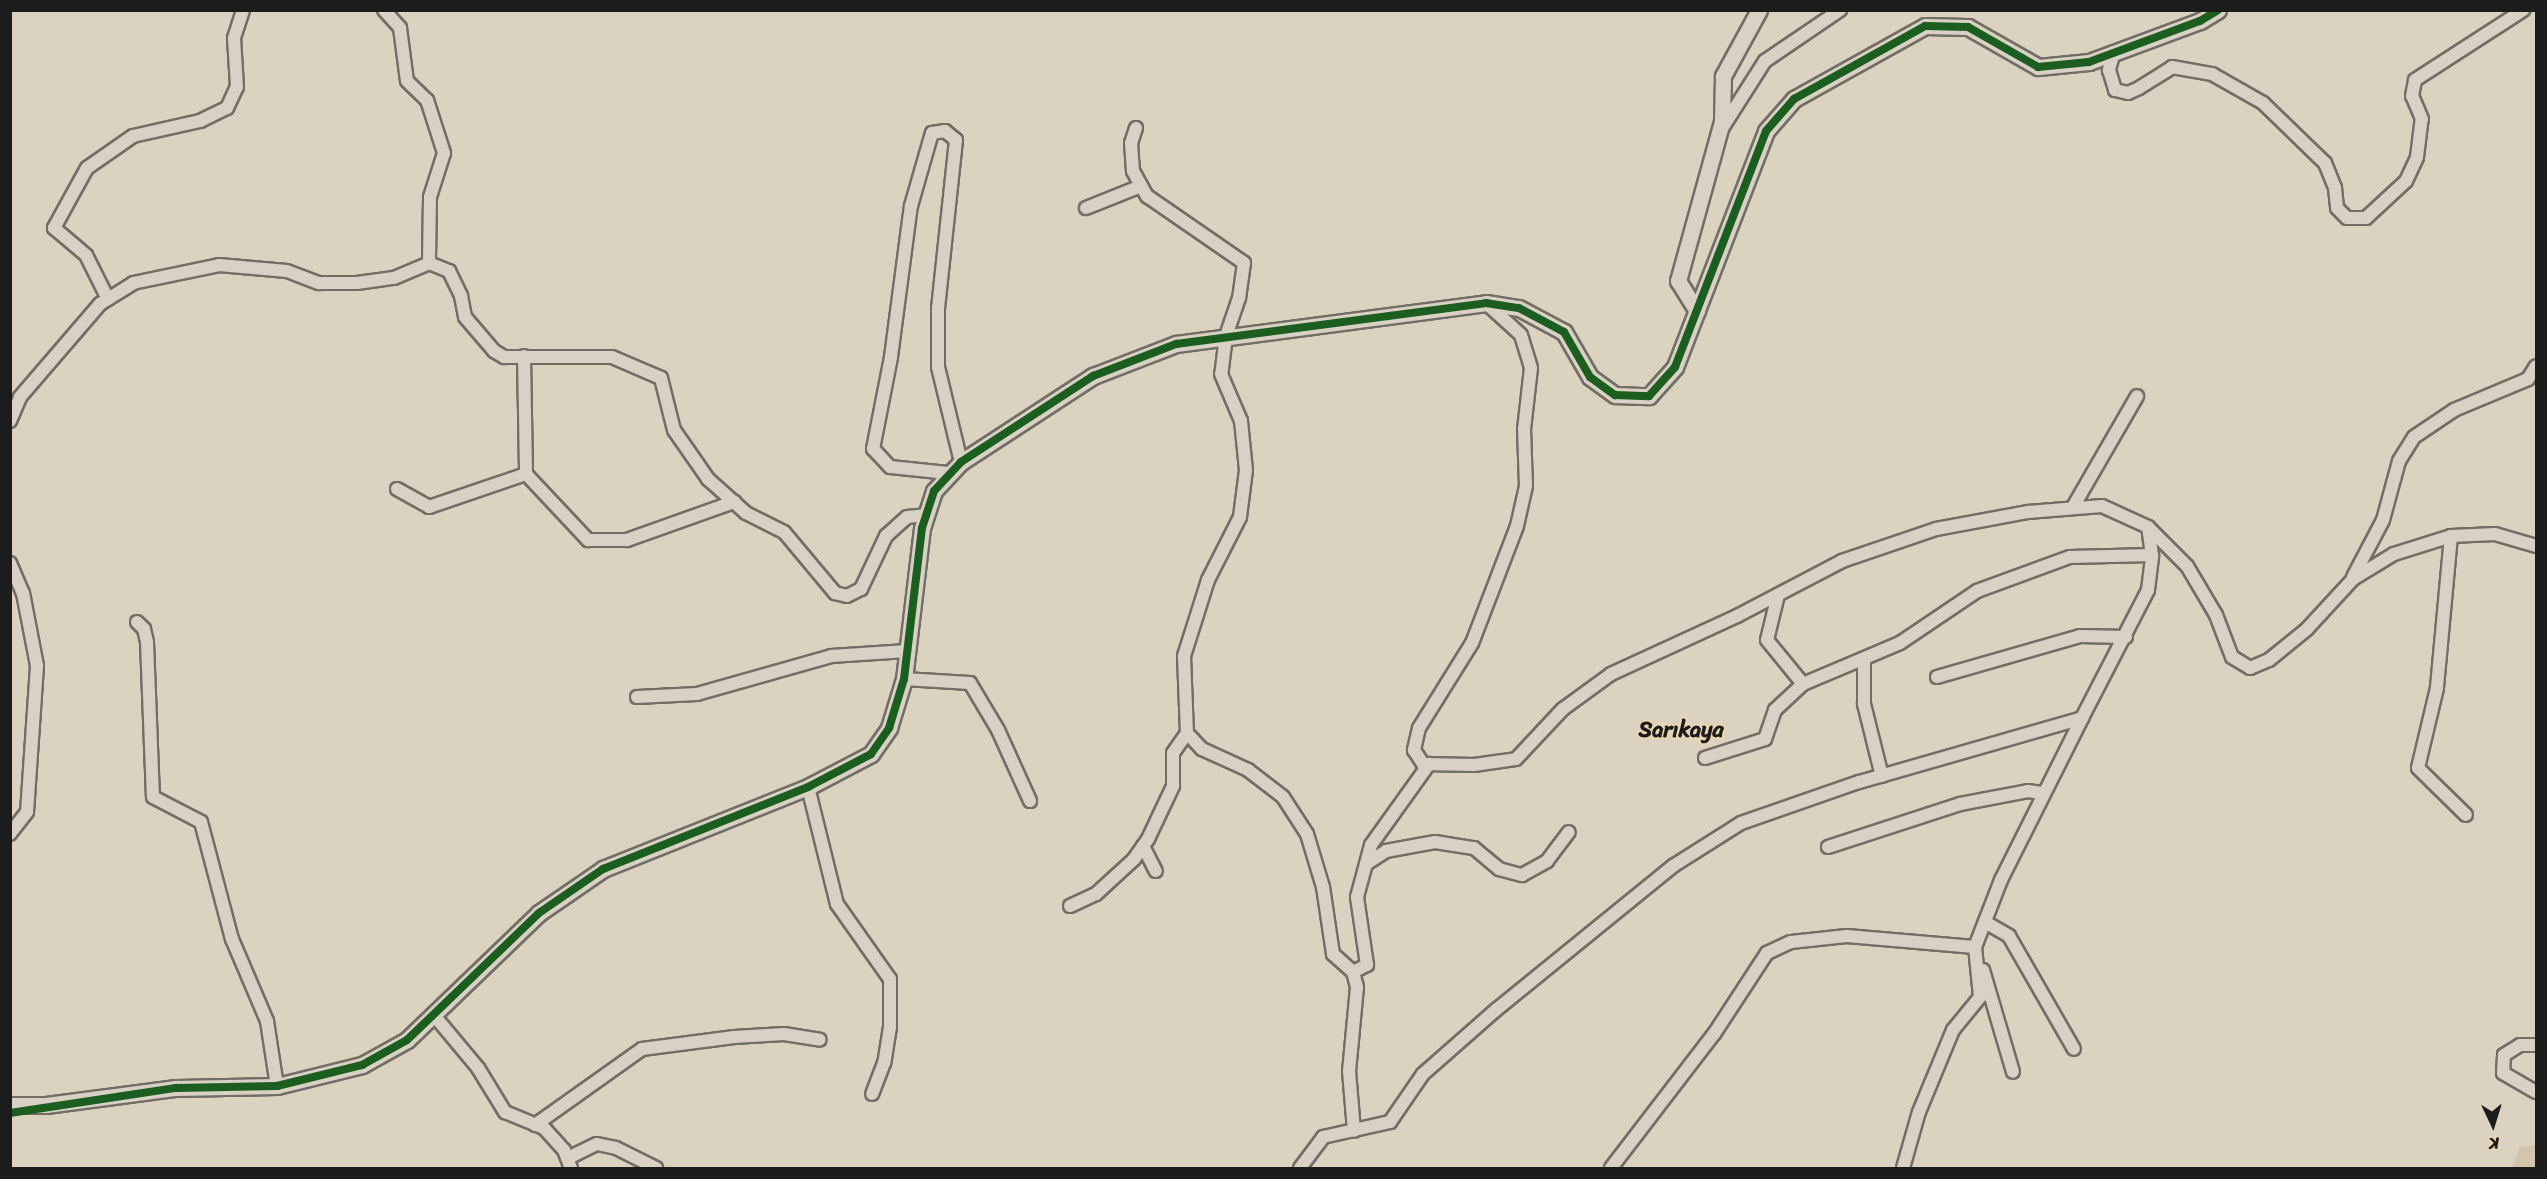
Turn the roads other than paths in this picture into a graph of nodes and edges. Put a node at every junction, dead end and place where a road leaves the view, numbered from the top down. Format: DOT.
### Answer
graph roads {
  1 [pos="243,10"];
  2 [pos="384,10"];
  3 [pos="1759,10"];
  4 [pos="1839,10"];
  5 [pos="2218,10"];
  6 [pos="2523,10"];
  7 [pos="2115,52"];
  8 [pos="1136,128"];
  9 [pos="1719,134"];
  10 [pos="1141,186"];
  11 [pos="1086,208"];
  12 [pos="429,263"];
  13 [pos="108,298"];
  14 [pos="1486,303"];
  15 [pos="1697,311"];
  16 [pos="1226,336"];
  17 [pos="524,356"];
  18 [pos="2536,366"];
  19 [pos="2137,396"];
  20 [pos="10,422"];
  21 [pos="961,462"];
  22 [pos="948,473"];
  23 [pos="526,474"];
  24 [pos="397,489"];
  25 [pos="734,502"];
  26 [pos="2073,507"];
  27 [pos="925,515"];
  28 [pos="2148,527"];
  29 [pos="2451,536"];
  30 [pos="2536,546"];
  31 [pos="2152,555"];
  32 [pos="10,562"];
  33 [pos="2353,579"];
  34 [pos="1778,595"];
  35 [pos="137,622"];
  36 [pos="2126,637"];
  37 [pos="907,651"];
  38 [pos="1864,660"];
  39 [pos="1937,677"];
  40 [pos="904,679"];
  41 [pos="1803,684"];
  42 [pos="637,697"];
  43 [pos="2082,718"];
  44 [pos="1187,733"];
  45 [pos="1705,758"];
  46 [pos="1429,764"];
  47 [pos="1882,776"];
  48 [pos="808,787"];
  49 [pos="2042,793"];
  50 [pos="1030,801"];
  51 [pos="2466,815"];
  52 [pos="1569,832"];
  53 [pos="10,834"];
  54 [pos="1143,846"];
  55 [pos="1828,847"];
  56 [pos="1366,864"];
  57 [pos="1156,871"];
  58 [pos="1070,906"];
  59 [pos="1985,922"];
  60 [pos="1975,946"];
  61 [pos="1353,972"];
  62 [pos="433,1014"];
  63 [pos="820,1040"];
  64 [pos="2536,1045"];
  65 [pos="2074,1049"];
  66 [pos="2013,1072"];
  67 [pos="277,1086"];
  68 [pos="2536,1092"];
  69 [pos="872,1094"];
  70 [pos="46,1105"];
  71 [pos="10,1106"];
  72 [pos="10,1113"];
  73 [pos="535,1125"];
  74 [pos="1354,1131"];
  75 [pos="569,1163"];
  76 [pos="656,1168"];
  77 [pos="1300,1168"];
  78 [pos="1611,1168"];
  79 [pos="1903,1168"];
  1 -- 13 [label="street"];
  2 -- 12 [label="street"];
  3 -- 9 [label="street"];
  4 -- 9 [label="street"];
  5 -- 7 [label="street"];
  6 -- 7 [label="street"];
  7 -- 15 [label="street"];
  8 -- 10 [label="street"];
  9 -- 15 [label="street"];
  10 -- 11 [label="street"];
  10 -- 16 [label="street"];
  12 -- 13 [label="street"];
  12 -- 17 [label="street"];
  13 -- 20 [label="street"];
  14 -- 15 [label="street"];
  14 -- 16 [label="street"];
  14 -- 46 [label="street"];
  16 -- 21 [label="street"];
  16 -- 44 [label="street"];
  17 -- 23 [label="street"];
  17 -- 25 [label="street"];
  18 -- 33 [label="street"];
  19 -- 26 [label="street"];
  21 -- 22 [label="street"];
  21 -- 22 [label="street"];
  22 -- 27 [label="street"];
  23 -- 24 [label="street"];
  23 -- 25 [label="street"];
  25 -- 27 [label="street"];
  26 -- 28 [label="street"];
  26 -- 34 [label="street"];
  27 -- 37 [label="street"];
  28 -- 31 [label="street"];
  28 -- 33 [label="street"];
  29 -- 30 [label="street"];
  29 -- 33 [label="street"];
  29 -- 51 [label="street"];
  31 -- 36 [label="street"];
  31 -- 38 [label="street"];
  32 -- 53 [label="street"];
  34 -- 41 [label="street"];
  34 -- 46 [label="street"];
  35 -- 67 [label="street"];
  36 -- 39 [label="street"];
  36 -- 43 [label="street"];
  37 -- 40 [label="street"];
  37 -- 42 [label="street"];
  38 -- 41 [label="street"];
  38 -- 47 [label="street"];
  40 -- 48 [label="street"];
  40 -- 50 [label="street"];
  41 -- 45 [label="street"];
  43 -- 47 [label="street"];
  43 -- 49 [label="street"];
  44 -- 54 [label="street"];
  44 -- 61 [label="street"];
  46 -- 56 [label="street"];
  47 -- 74 [label="street"];
  48 -- 62 [label="street"];
  48 -- 69 [label="street"];
  49 -- 55 [label="street"];
  49 -- 59 [label="street"];
  52 -- 56 [label="street"];
  54 -- 57 [label="street"];
  54 -- 58 [label="street"];
  56 -- 61 [label="street"];
  59 -- 60 [label="street"];
  59 -- 65 [label="street"];
  60 -- 66 [label="street"];
  60 -- 78 [label="street"];
  60 -- 79 [label="street"];
  61 -- 74 [label="street"];
  62 -- 67 [label="street"];
  62 -- 73 [label="street"];
  63 -- 73 [label="street"];
  64 -- 68 [label="street"];
  67 -- 70 [label="street"];
  70 -- 71 [label="street"];
  70 -- 72 [label="street"];
  73 -- 75 [label="street"];
  74 -- 77 [label="street"];
  75 -- 76 [label="street"];
}
